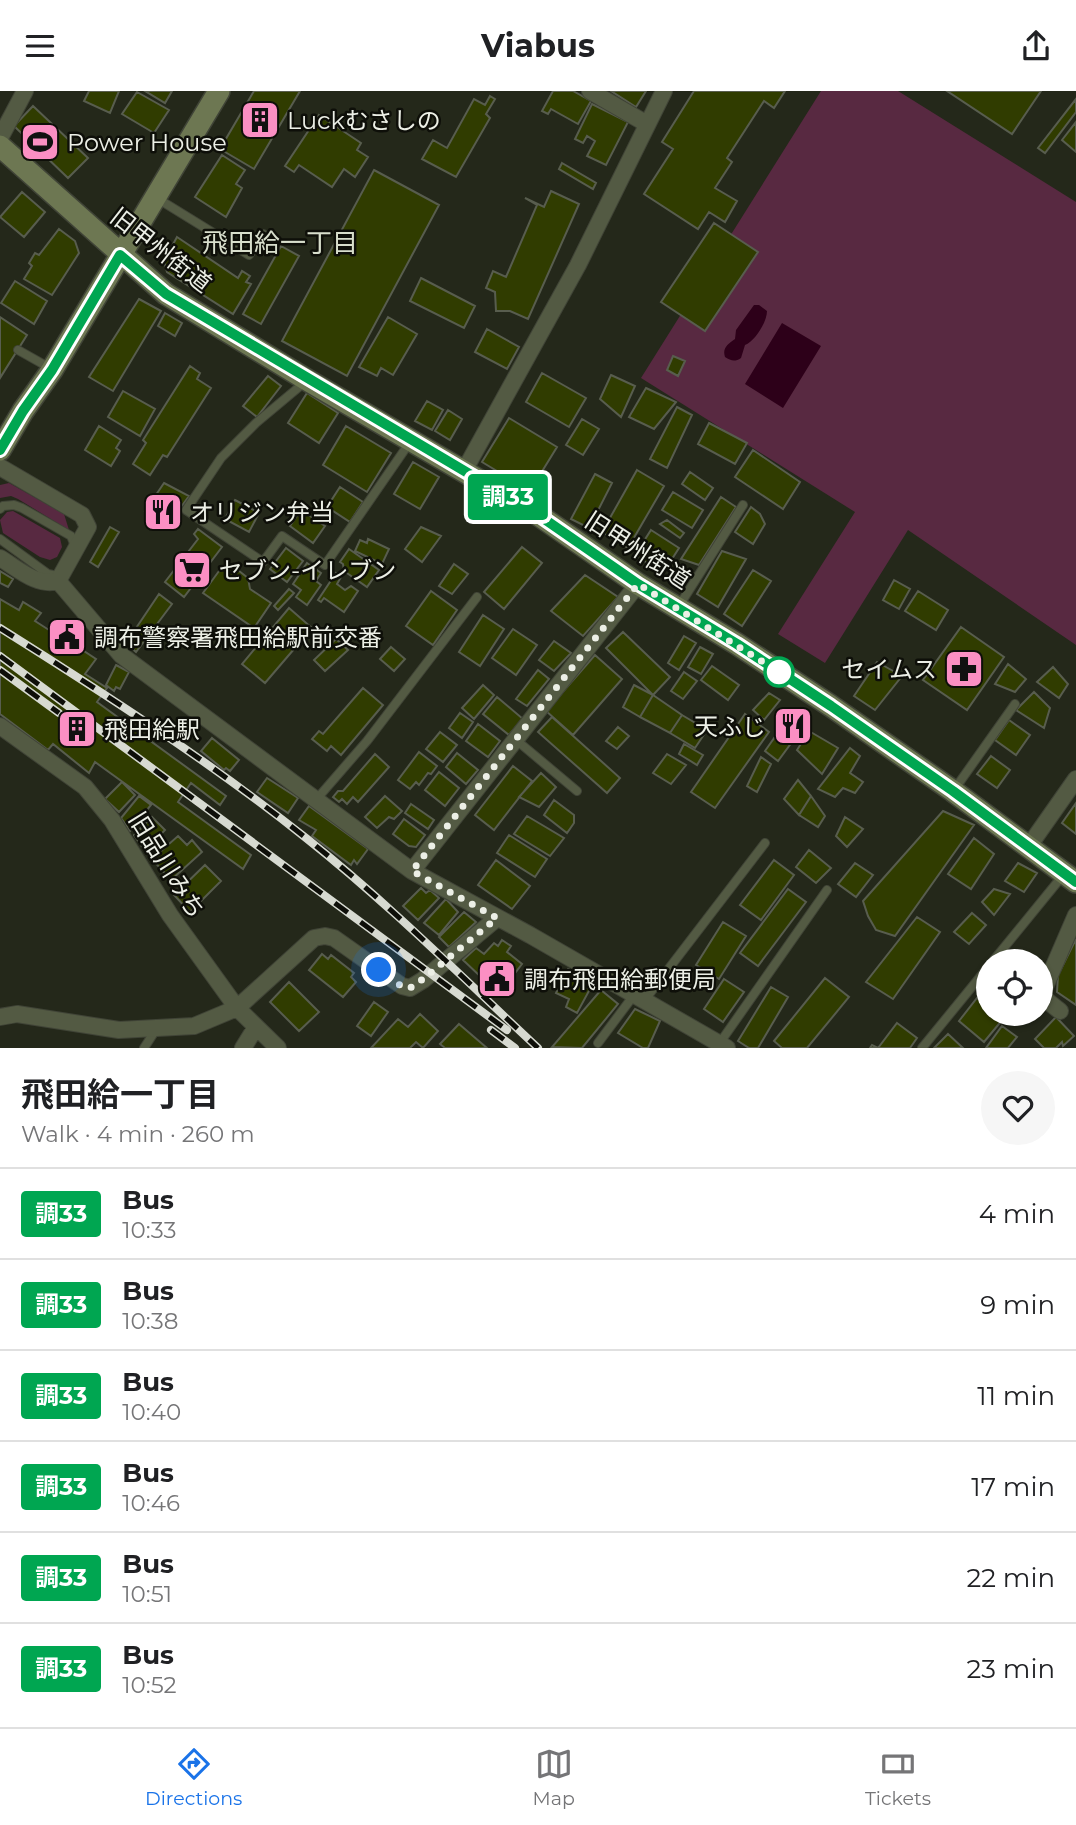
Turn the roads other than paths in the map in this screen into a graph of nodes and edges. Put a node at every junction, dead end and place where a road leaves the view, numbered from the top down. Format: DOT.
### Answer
graph roads {
  1 [pos="25,91"];
  2 [pos="219,91"];
  3 [pos="590,91"];
  4 [pos="664,91"];
  5 [pos="647,124"];
  6 [pos="0,138"];
  7 [pos="0,146"];
  8 [pos="155,197"];
  9 [pos="263,234"];
  10 [pos="120,255"];
  11 [pos="18,350"];
  12 [pos="52,370"];
  13 [pos="307,380"];
  14 [pos="411,441"];
  15 [pos="0,450"];
  16 [pos="0,467"];
  17 [pos="464,471"];
  18 [pos="743,505"];
  19 [pos="0,509"];
  20 [pos="0,539"];
  21 [pos="76,549"];
  22 [pos="0,558"];
  23 [pos="59,579"];
  24 [pos="638,584"];
  25 [pos="477,597"];
  26 [pos="678,607"];
  27 [pos="1015,703"];
  28 [pos="0,726"];
  29 [pos="515,739"];
  30 [pos="1076,779"];
  31 [pos="953,791"];
  32 [pos="577,792"];
  33 [pos="315,801"];
  34 [pos="765,843"];
  35 [pos="1029,846"];
  36 [pos="412,871"];
  37 [pos="1070,878"];
  38 [pos="827,890"];
  39 [pos="1076,915"];
  40 [pos="497,918"];
  41 [pos="1004,949"];
  42 [pos="1053,968"];
  43 [pos="976,982"];
  44 [pos="639,998"];
  45 [pos="1053,1005"];
  46 [pos="237,1008"];
  47 [pos="1060,1011"];
  48 [pos="0,1017"];
  49 [pos="256,1027"];
  50 [pos="158,1028"];
  51 [pos="598,1043"];
  52 [pos="723,1046"];
  53 [pos="144,1048"];
  54 [pos="243,1048"];
  55 [pos="278,1048"];
  56 [pos="922,1048"];
  1 -- 6 [label="street"];
  2 -- 8 [label="main road"];
  3 -- 5 [label="street"];
  4 -- 5 [label="street"];
  5 -- 17 [label="street"];
  7 -- 10 [label="main road, 旧甲州街道"];
  8 -- 9 [label="lane"];
  8 -- 10 [label="main road"];
  10 -- 12 [label="main road"];
  10 -- 13 [label="main road, 旧甲州街道"];
  11 -- 12 [label="lane"];
  12 -- 15 [label="main road"];
  13 -- 14 [label="main road, 旧甲州街道"];
  13 -- 14 [label="lane"];
  14 -- 17 [label="main road, 旧甲州街道"];
  16 -- 21 [label="street"];
  17 -- 24 [label="main road, 旧甲州街道"];
  18 -- 26 [label="lane"];
  19 -- 21 [label="lane"];
  20 -- 23 [label="lane"];
  21 -- 23 [label="street"];
  22 -- 23 [label="street"];
  23 -- 33 [label="street"];
  24 -- 26 [label="main road, 旧甲州街道"];
  24 -- 29 [label="street"];
  25 -- 33 [label="lane"];
  26 -- 31 [label="main road, 旧甲州街道"];
  27 -- 31 [label="lane"];
  28 -- 46 [label="street, 旧品川みち"];
  29 -- 32 [label="lane"];
  29 -- 36 [label="street"];
  30 -- 35 [label="street"];
  31 -- 35 [label="main road, 旧甲州街道"];
  33 -- 36 [label="street"];
  34 -- 44 [label="lane"];
  35 -- 37 [label="main road, 旧甲州街道"];
  36 -- 40 [label="street"];
  37 -- 41 [label="lane"];
  38 -- 52 [label="lane"];
  39 -- 42 [label="street"];
  40 -- 44 [label="street"];
  40 -- 46 [label="street"];
  43 -- 56 [label="lane"];
  44 -- 51 [label="lane"];
  44 -- 52 [label="street"];
  45 -- 47 [label="street"];
  46 -- 49 [label="street, 旧品川みち"];
  46 -- 50 [label="street"];
  48 -- 50 [label="street"];
  49 -- 54 [label="street"];
  49 -- 55 [label="street, 旧品川みち"];
  50 -- 53 [label="lane"];
}
